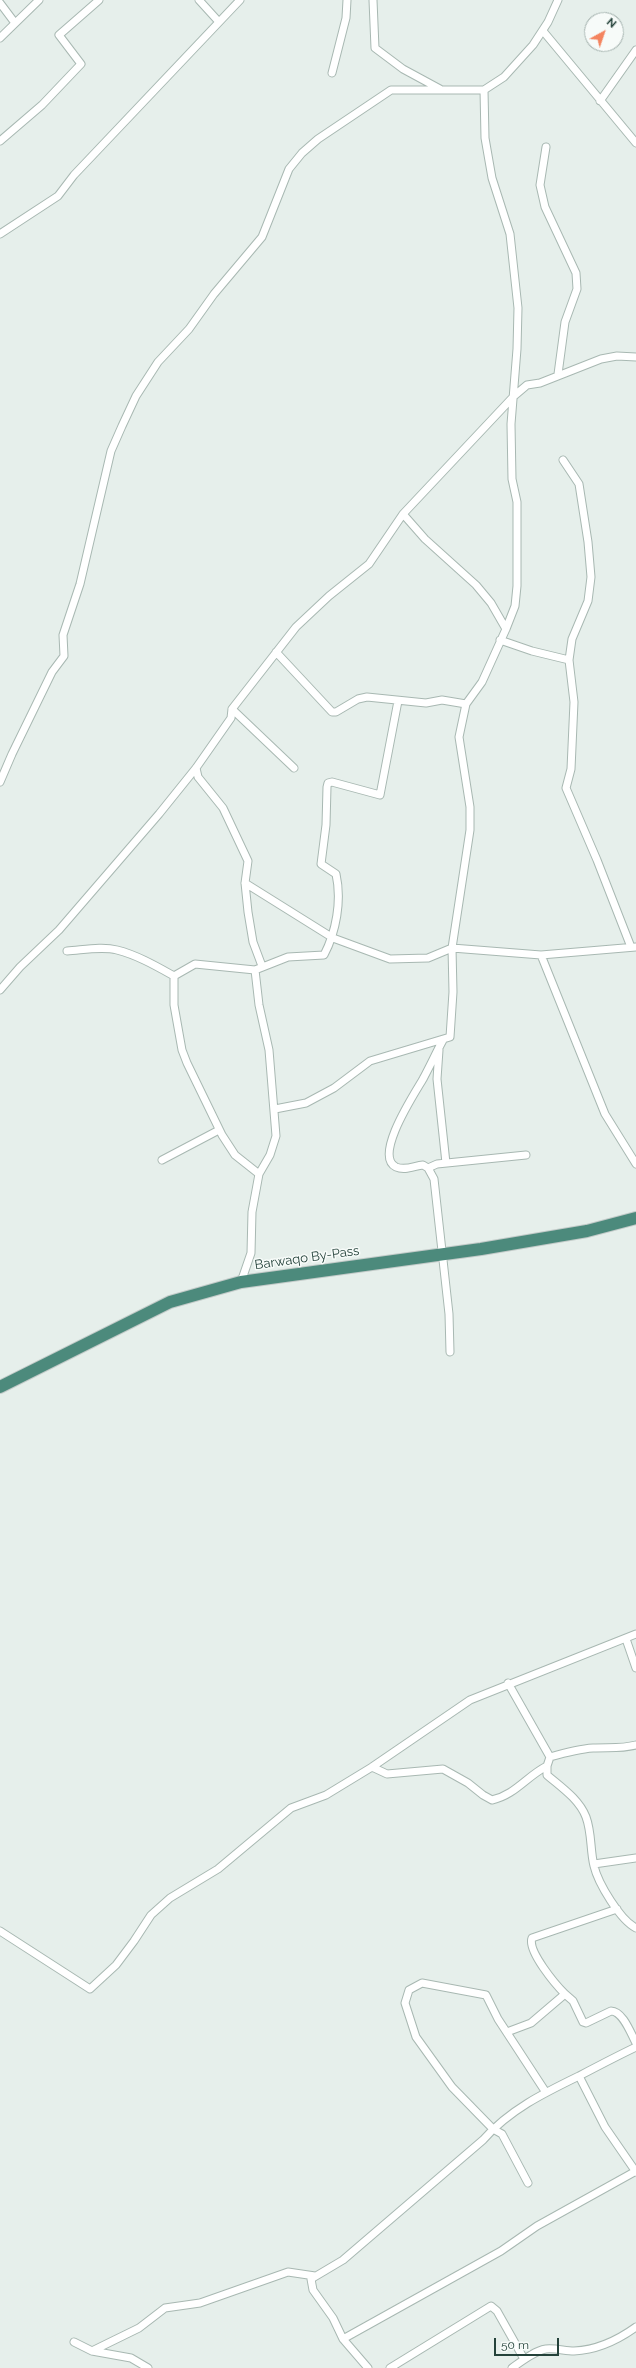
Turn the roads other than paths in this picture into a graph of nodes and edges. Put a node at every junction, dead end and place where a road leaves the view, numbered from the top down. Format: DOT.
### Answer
graph roads {
  1 [pos="40,0"];
  2 [pos="99,0"];
  3 [pos="199,0"];
  4 [pos="240,0"];
  5 [pos="347,0"];
  6 [pos="373,0"];
  7 [pos="558,0"];
  8 [pos="0,4"];
  9 [pos="219,22"];
  10 [pos="15,23"];
  11 [pos="543,31"];
  12 [pos="0,38"];
  13 [pos="636,50"];
  14 [pos="332,73"];
  15 [pos="441,90"];
  16 [pos="484,90"];
  17 [pos="600,101"];
  18 [pos="0,141"];
  19 [pos="636,143"];
  20 [pos="546,147"];
  21 [pos="0,234"];
  22 [pos="636,358"];
  23 [pos="558,374"];
  24 [pos="514,396"];
  25 [pos="563,460"];
  26 [pos="403,514"];
  27 [pos="506,629"];
  28 [pos="500,640"];
  29 [pos="276,652"];
  30 [pos="569,660"];
  31 [pos="398,702"];
  32 [pos="466,704"];
  33 [pos="232,709"];
  34 [pos="196,768"];
  35 [pos="294,768"];
  36 [pos="0,782"];
  37 [pos="245,883"];
  38 [pos="333,938"];
  39 [pos="633,947"];
  40 [pos="452,948"];
  41 [pos="67,951"];
  42 [pos="541,955"];
  43 [pos="262,966"];
  44 [pos="255,970"];
  45 [pos="174,976"];
  46 [pos="0,990"];
  47 [pos="443,1040"];
  48 [pos="439,1048"];
  49 [pos="275,1109"];
  50 [pos="219,1130"];
  51 [pos="526,1155"];
  52 [pos="162,1160"];
  53 [pos="446,1163"];
  54 [pos="636,1164"];
  55 [pos="428,1168"];
  56 [pos="259,1174"];
  57 [pos="636,1218"];
  58 [pos="442,1253"];
  59 [pos="241,1282"];
  60 [pos="450,1352"];
  61 [pos="0,1387"];
  62 [pos="636,1634"];
  63 [pos="626,1639"];
  64 [pos="636,1668"];
  65 [pos="508,1683"];
  66 [pos="636,1745"];
  67 [pos="550,1757"];
  68 [pos="547,1766"];
  69 [pos="372,1768"];
  70 [pos="636,1858"];
  71 [pos="594,1864"];
  72 [pos="617,1910"];
  73 [pos="636,1928"];
  74 [pos="0,1931"];
  75 [pos="565,1994"];
  76 [pos="507,2032"];
  77 [pos="636,2045"];
  78 [pos="579,2076"];
  79 [pos="545,2091"];
  80 [pos="493,2129"];
  81 [pos="636,2171"];
  82 [pos="528,2183"];
  83 [pos="315,2276"];
  84 [pos="636,2327"];
  85 [pos="343,2339"];
  86 [pos="74,2342"];
  87 [pos="92,2351"];
  88 [pos="524,2359"];
  89 [pos="148,2368"];
  90 [pos="368,2368"];
  91 [pos="390,2368"];
  92 [pos="512,2368"];
  1 -- 10 [label="street"];
  2 -- 18 [label="street"];
  3 -- 9 [label="street"];
  4 -- 9 [label="street"];
  5 -- 14 [label="street"];
  6 -- 15 [label="street"];
  7 -- 11 [label="street"];
  8 -- 10 [label="street"];
  9 -- 21 [label="street"];
  10 -- 12 [label="street"];
  11 -- 16 [label="street"];
  11 -- 17 [label="street"];
  13 -- 17 [label="street"];
  15 -- 16 [label="street"];
  15 -- 36 [label="street"];
  16 -- 24 [label="street"];
  17 -- 19 [label="street"];
  20 -- 23 [label="street"];
  22 -- 23 [label="street"];
  23 -- 24 [label="street"];
  24 -- 26 [label="street"];
  24 -- 27 [label="street"];
  25 -- 30 [label="street"];
  26 -- 27 [label="street"];
  26 -- 29 [label="street"];
  27 -- 28 [label="street"];
  28 -- 30 [label="street"];
  28 -- 32 [label="street"];
  29 -- 31 [label="street"];
  29 -- 33 [label="street"];
  30 -- 39 [label="street"];
  31 -- 32 [label="street"];
  31 -- 38 [label="street"];
  32 -- 40 [label="street"];
  33 -- 34 [label="street"];
  33 -- 35 [label="street"];
  34 -- 37 [label="street"];
  34 -- 46 [label="street"];
  37 -- 38 [label="street"];
  37 -- 43 [label="street"];
  38 -- 40 [label="street"];
  38 -- 43 [label="street"];
  39 -- 42 [label="street"];
  40 -- 42 [label="street"];
  40 -- 47 [label="street"];
  41 -- 45 [label="street"];
  42 -- 54 [label="street"];
  43 -- 44 [label="street"];
  44 -- 45 [label="street"];
  44 -- 49 [label="street"];
  45 -- 50 [label="street"];
  47 -- 48 [label="street"];
  47 -- 49 [label="street"];
  48 -- 53 [label="street"];
  48 -- 55 [label="street"];
  49 -- 56 [label="street"];
  50 -- 52 [label="street"];
  50 -- 56 [label="street"];
  51 -- 53 [label="street"];
  53 -- 55 [label="street"];
  55 -- 58 [label="street"];
  56 -- 59 [label="street"];
  57 -- 58 [label="highway, Barwaqo By-Pass"];
  58 -- 59 [label="highway, Barwaqo By-Pass"];
  58 -- 60 [label="street"];
  59 -- 61 [label="highway, Barwaqo By-Pass"];
  62 -- 63 [label="street"];
  63 -- 64 [label="street"];
  63 -- 65 [label="street"];
  65 -- 67 [label="street"];
  65 -- 69 [label="street"];
  66 -- 67 [label="street"];
  67 -- 68 [label="street"];
  68 -- 69 [label="street"];
  68 -- 71 [label="street"];
  69 -- 74 [label="street"];
  70 -- 71 [label="street"];
  71 -- 72 [label="street"];
  72 -- 73 [label="street"];
  72 -- 75 [label="street"];
  75 -- 76 [label="street"];
  75 -- 77 [label="street"];
  76 -- 79 [label="street"];
  76 -- 80 [label="street"];
  77 -- 78 [label="street"];
  78 -- 79 [label="street"];
  78 -- 81 [label="street"];
  79 -- 80 [label="street"];
  80 -- 82 [label="street"];
  80 -- 83 [label="street"];
  81 -- 85 [label="street"];
  83 -- 85 [label="street"];
  83 -- 87 [label="street"];
  84 -- 88 [label="street"];
  85 -- 90 [label="street"];
  86 -- 87 [label="street"];
  87 -- 89 [label="street"];
  88 -- 91 [label="street"];
  88 -- 92 [label="street"];
}
